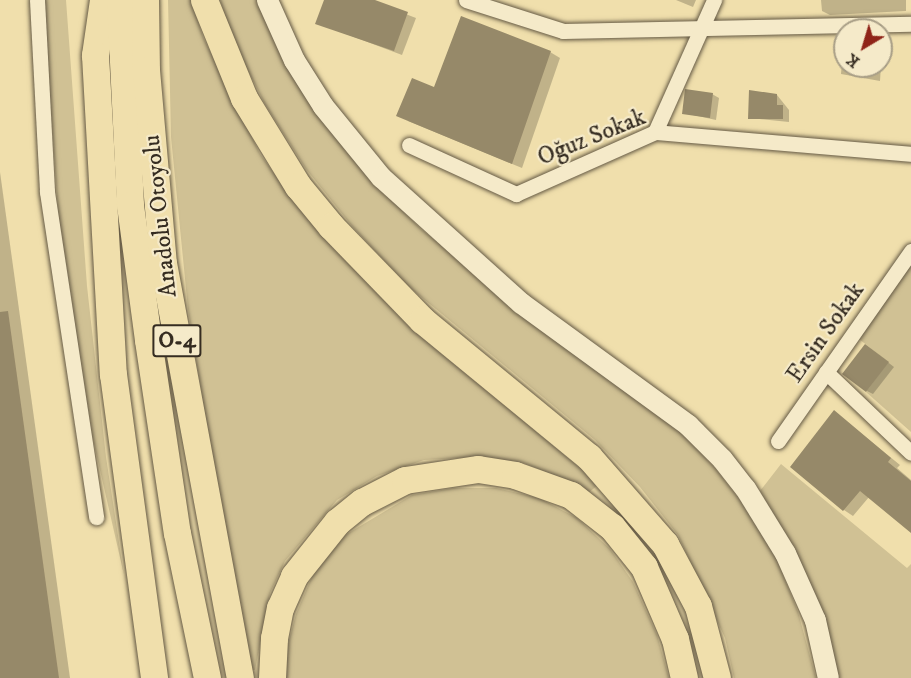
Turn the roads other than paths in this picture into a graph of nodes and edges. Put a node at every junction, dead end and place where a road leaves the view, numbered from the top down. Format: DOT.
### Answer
graph roads {
  1 [pos="37,0"];
  2 [pos="103,0"];
  3 [pos="120,0"];
  4 [pos="145,0"];
  5 [pos="204,0"];
  6 [pos="267,0"];
  7 [pos="466,0"];
  8 [pos="714,0"];
  9 [pos="911,24"];
  10 [pos="702,27"];
  11 [pos="655,132"];
  12 [pos="409,145"];
  13 [pos="911,154"];
  14 [pos="911,251"];
  15 [pos="826,372"];
  16 [pos="778,441"];
  17 [pos="911,453"];
  18 [pos="96,517"];
  19 [pos="154,678"];
  20 [pos="207,678"];
  21 [pos="240,678"];
  22 [pos="272,678"];
  23 [pos="684,678"];
  24 [pos="717,678"];
  25 [pos="828,678"];
  1 -- 18 [label="street"];
  2 -- 19 [label="highway"];
  3 -- 20 [label="highway, Anadolu Otoyolu / O-4"];
  4 -- 21 [label="highway, Anadolu Otoyolu / O-4"];
  5 -- 24 [label="highway"];
  6 -- 25 [label="street"];
  7 -- 10 [label="street"];
  8 -- 10 [label="street"];
  9 -- 10 [label="street"];
  10 -- 11 [label="street"];
  11 -- 12 [label="street, Oğuz Sokak"];
  11 -- 13 [label="street, Oğuz Sokak"];
  14 -- 15 [label="street, Ersin Sokak"];
  15 -- 16 [label="street, Ersin Sokak"];
  15 -- 17 [label="street"];
  22 -- 23 [label="highway"];
}
